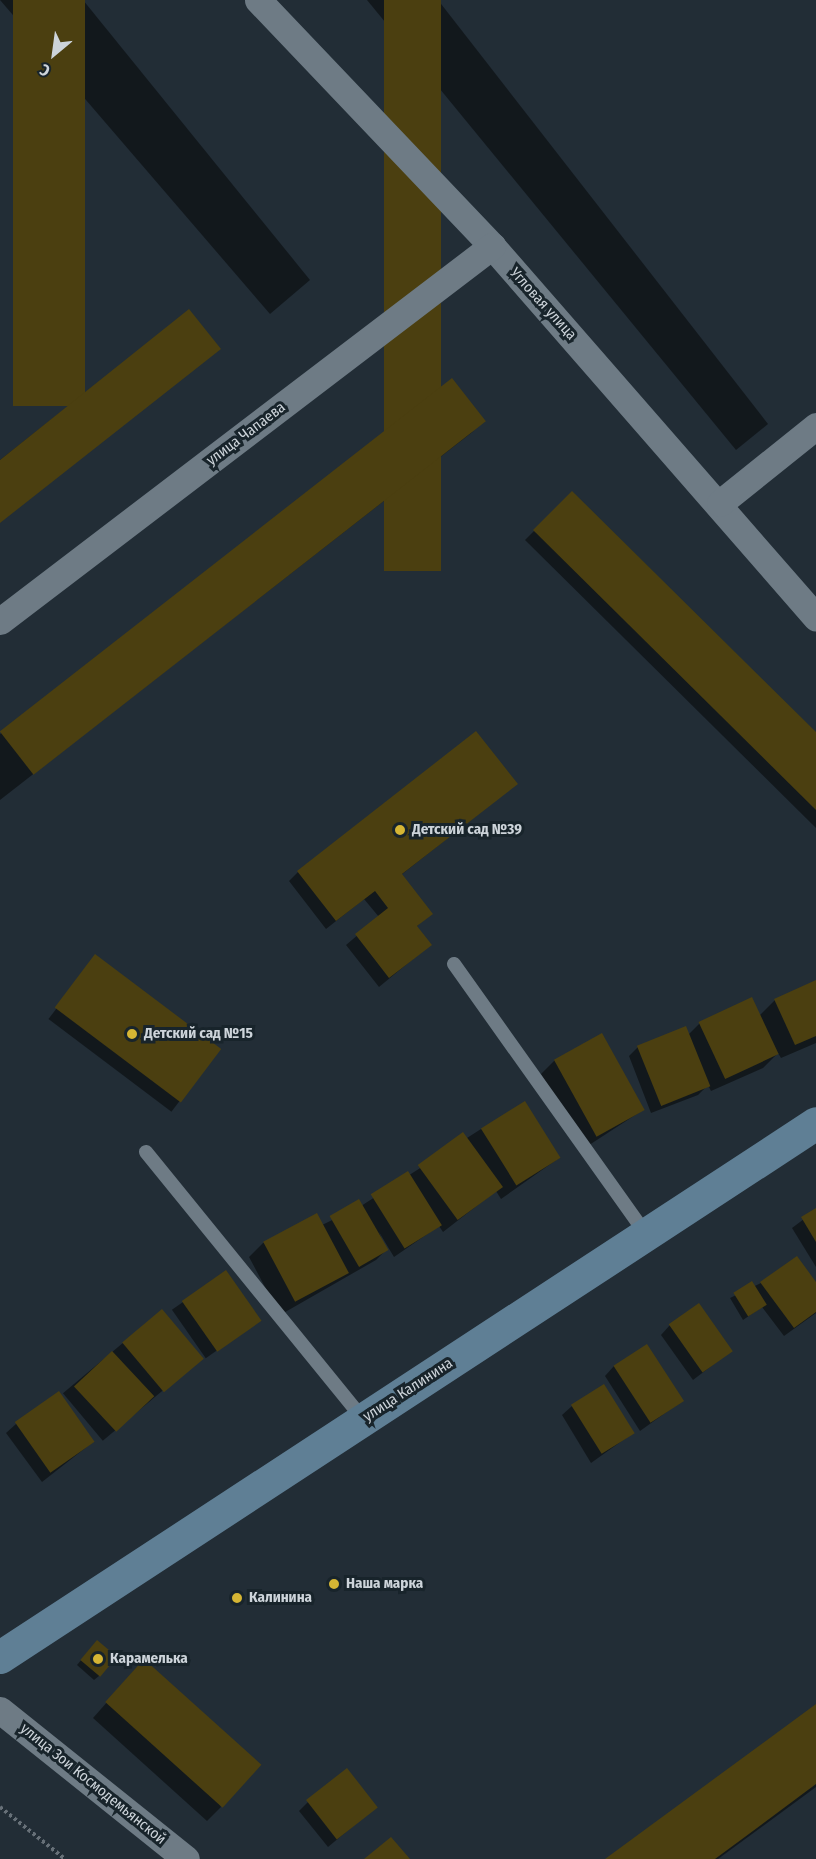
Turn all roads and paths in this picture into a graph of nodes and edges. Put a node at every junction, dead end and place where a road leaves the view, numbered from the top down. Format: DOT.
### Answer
graph roads {
  1 [pos="258,0"];
  2 [pos="492,246"];
  3 [pos="816,426"];
  4 [pos="720,503"];
  5 [pos="816,618"];
  6 [pos="0,621"];
  7 [pos="454,964"];
  8 [pos="816,1123"];
  9 [pos="146,1152"];
  10 [pos="646,1234"];
  11 [pos="363,1419"];
  12 [pos="0,1657"];
  13 [pos="0,1710"];
  14 [pos="0,1807"];
  15 [pos="65,1859"];
  16 [pos="186,1859"];
  1 -- 2 [label="street, Угловая улица"];
  2 -- 4 [label="street, Угловая улица"];
  2 -- 6 [label="street, улица Чапаева"];
  3 -- 4 [label="street"];
  4 -- 5 [label="street, Угловая улица"];
  7 -- 10 [label="lane"];
  8 -- 10 [label="street, улица Калинина"];
  9 -- 11 [label="lane"];
  10 -- 11 [label="street, улица Калинина"];
  11 -- 12 [label="street, улица Калинина"];
  13 -- 16 [label="street, улица Зои Космодемьянской"];
  14 -- 15 [label="path"];
}
